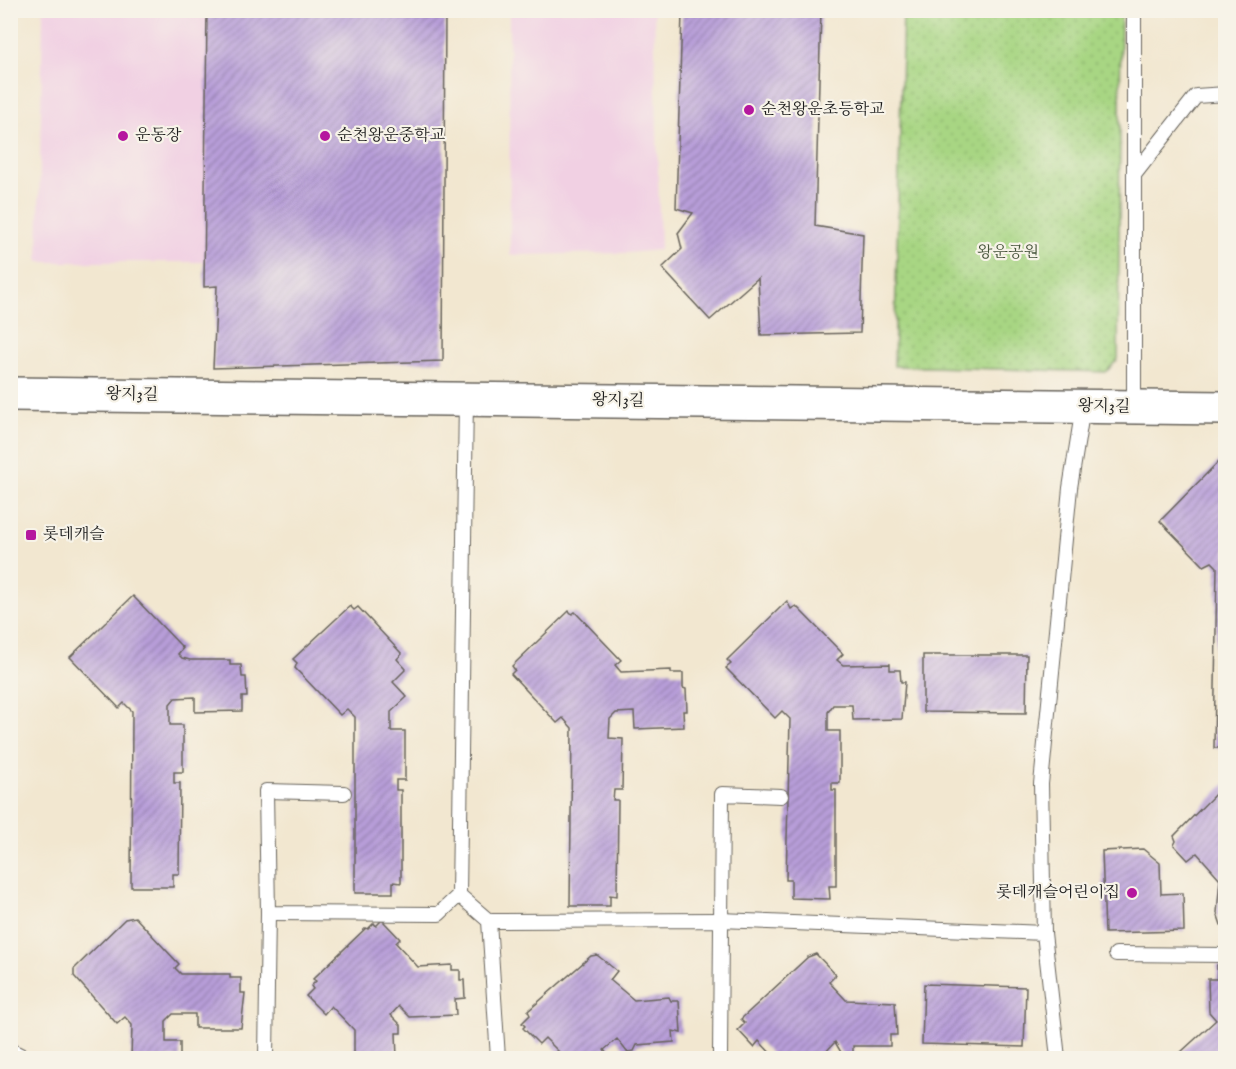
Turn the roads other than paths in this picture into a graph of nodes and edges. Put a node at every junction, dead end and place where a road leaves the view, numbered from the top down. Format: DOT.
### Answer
graph roads {
  1 [pos="1134,10"];
  2 [pos="1226,94"];
  3 [pos="1134,175"];
  4 [pos="10,394"];
  5 [pos="466,399"];
  6 [pos="1083,406"];
  7 [pos="1134,407"];
  8 [pos="1226,408"];
  9 [pos="344,793"];
  10 [pos="781,796"];
  11 [pos="459,895"];
  12 [pos="268,913"];
  13 [pos="720,920"];
  14 [pos="489,921"];
  15 [pos="1044,933"];
  16 [pos="1116,954"];
  17 [pos="1226,955"];
  18 [pos="10,1050"];
  19 [pos="26,1059"];
  20 [pos="266,1059"];
  21 [pos="498,1059"];
  22 [pos="720,1059"];
  23 [pos="1058,1059"];
  1 -- 3 [label="lane"];
  2 -- 3 [label="lane"];
  3 -- 7 [label="lane"];
  4 -- 5 [label="street, 왕지3길"];
  5 -- 6 [label="street, 왕지3길"];
  5 -- 11 [label="lane"];
  6 -- 7 [label="street, 왕지3길"];
  6 -- 15 [label="lane"];
  7 -- 8 [label="street, 왕지3길"];
  9 -- 12 [label="lane"];
  10 -- 13 [label="lane"];
  11 -- 12 [label="lane"];
  11 -- 14 [label="lane"];
  12 -- 20 [label="lane"];
  13 -- 14 [label="lane"];
  13 -- 15 [label="lane"];
  13 -- 22 [label="lane"];
  14 -- 21 [label="lane"];
  15 -- 23 [label="lane"];
  16 -- 17 [label="lane"];
  18 -- 19 [label="lane"];
}
